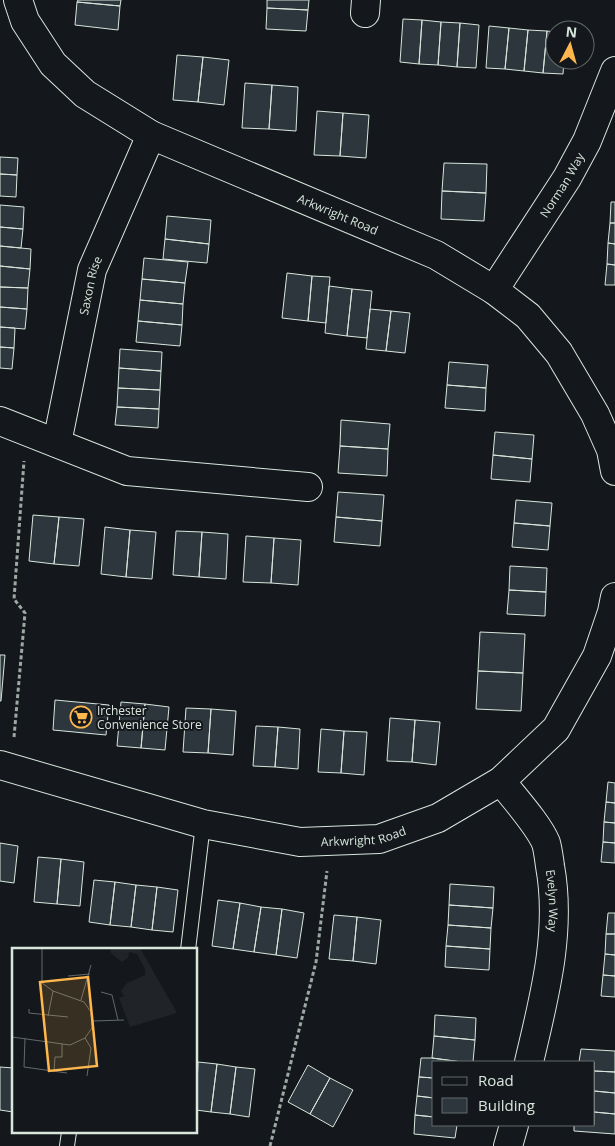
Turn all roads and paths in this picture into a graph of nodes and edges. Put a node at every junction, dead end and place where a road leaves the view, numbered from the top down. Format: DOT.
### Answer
graph roads {
  1 [pos="18,0"];
  2 [pos="615,71"];
  3 [pos="151,136"];
  4 [pos="494,290"];
  5 [pos="0,421"];
  6 [pos="26,431"];
  7 [pos="57,443"];
  8 [pos="615,471"];
  9 [pos="308,487"];
  10 [pos="615,597"];
  11 [pos="6,766"];
  12 [pos="501,781"];
  13 [pos="203,824"];
  14 [pos="331,841"];
  15 [pos="188,948"];
  16 [pos="529,1061"];
  17 [pos="514,1126"];
  18 [pos="270,1146"];
  19 [pos="508,1146"];
  1 -- 3 [label="street, Arkwright Road"];
  2 -- 4 [label="street, Norman Way"];
  3 -- 4 [label="street, Arkwright Road"];
  3 -- 7 [label="street, Saxon Rise"];
  4 -- 8 [label="street, Arkwright Road"];
  5 -- 6 [label="street"];
  6 -- 7 [label="street"];
  6 -- 11 [label="path"];
  7 -- 9 [label="street"];
  10 -- 12 [label="street, Arkwright Road"];
  11 -- 13 [label="street, Arkwright Road"];
  12 -- 14 [label="street, Arkwright Road"];
  12 -- 16 [label="street, Evelyn Way"];
  13 -- 14 [label="street, Arkwright Road"];
  13 -- 15 [label="lane"];
  14 -- 18 [label="path"];
  17 -- 19 [label="street"];
}
